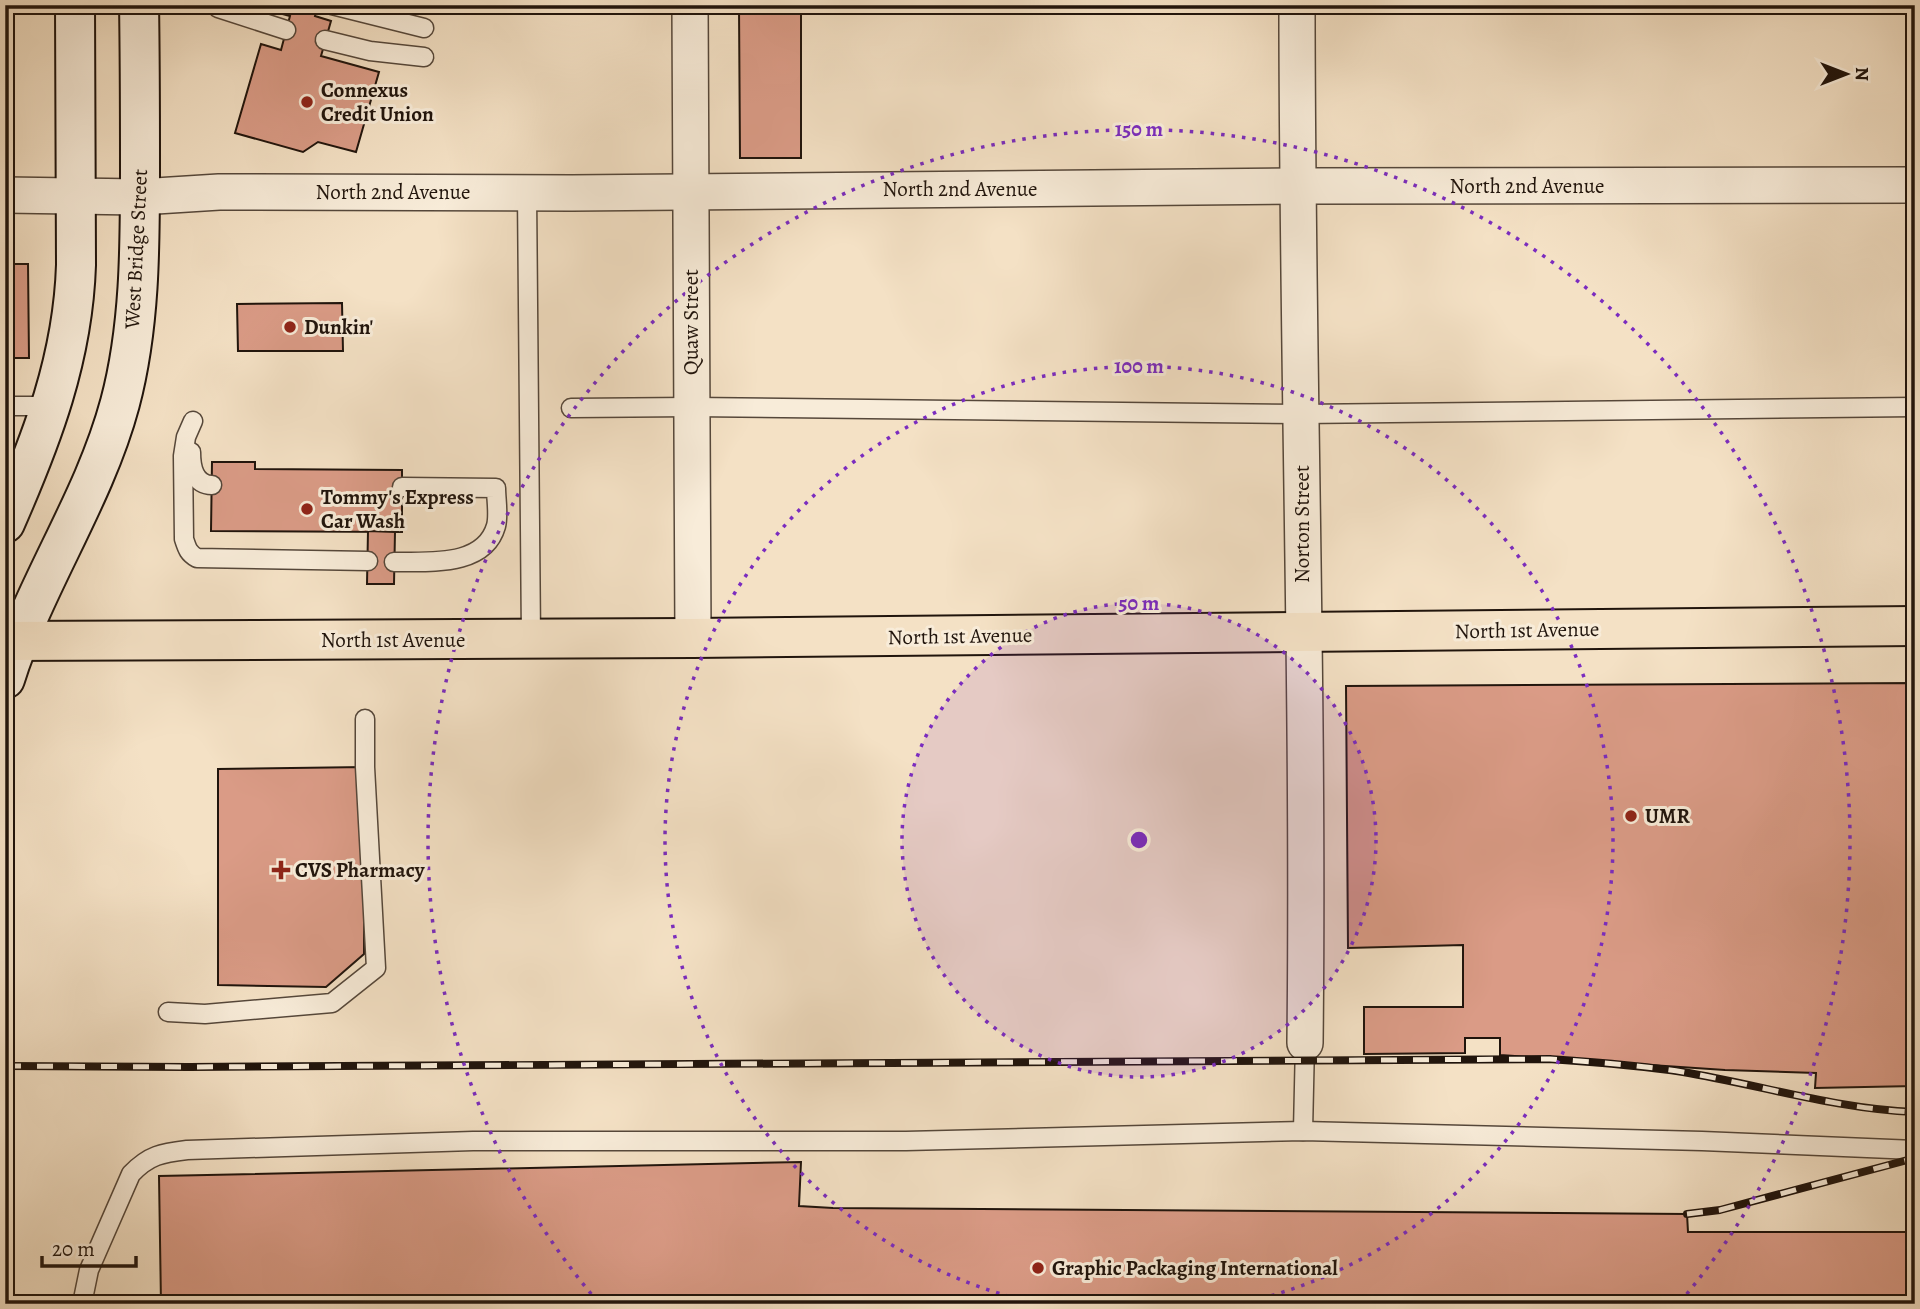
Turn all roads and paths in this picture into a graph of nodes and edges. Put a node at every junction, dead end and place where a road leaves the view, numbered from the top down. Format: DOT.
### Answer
graph roads {
  1 [pos="75,5"];
  2 [pos="139,5"];
  3 [pos="332,5"];
  4 [pos="690,5"];
  5 [pos="1297,5"];
  6 [pos="218,8"];
  7 [pos="424,28"];
  8 [pos="286,30"];
  9 [pos="325,40"];
  10 [pos="424,57"];
  11 [pos="1915,185"];
  12 [pos="1297,186"];
  13 [pos="691,191"];
  14 [pos="527,193"];
  15 [pos="5,195"];
  16 [pos="75,196"];
  17 [pos="140,197"];
  18 [pos="52,406"];
  19 [pos="5,407"];
  20 [pos="692,407"];
  21 [pos="1915,407"];
  22 [pos="572,408"];
  23 [pos="1301,414"];
  24 [pos="212,485"];
  25 [pos="402,487"];
  26 [pos="5,523"];
  27 [pos="368,561"];
  28 [pos="394,562"];
  29 [pos="1915,625"];
  30 [pos="1304,632"];
  31 [pos="693,638"];
  32 [pos="531,639"];
  33 [pos="13,640"];
  34 [pos="5,678"];
  35 [pos="365,719"];
  36 [pos="168,1012"];
  37 [pos="1305,1044"];
  38 [pos="1303,1131"];
  39 [pos="1915,1150"];
  40 [pos="82,1304"];
  1 -- 16 [label="main road"];
  2 -- 17 [label="main road, West Bridge Street"];
  3 -- 7 [label="lane"];
  4 -- 13 [label="street, Quaw Street"];
  5 -- 12 [label="street, Norton Street"];
  6 -- 8 [label="lane"];
  9 -- 10 [label="lane"];
  11 -- 12 [label="street, North 2nd Avenue"];
  12 -- 13 [label="street, North 2nd Avenue"];
  12 -- 23 [label="street, Norton Street"];
  13 -- 14 [label="street, North 2nd Avenue"];
  13 -- 20 [label="street, Quaw Street"];
  14 -- 17 [label="street, North 2nd Avenue"];
  14 -- 32 [label="lane"];
  15 -- 16 [label="street, North 2nd Avenue"];
  16 -- 17 [label="street, North 2nd Avenue"];
  16 -- 18 [label="main road"];
  17 -- 33 [label="main road, West Bridge Street"];
  18 -- 19 [label="lane"];
  18 -- 26 [label="main road"];
  20 -- 22 [label="lane"];
  20 -- 23 [label="lane"];
  20 -- 31 [label="street, Quaw Street"];
  21 -- 23 [label="lane"];
  23 -- 30 [label="street, Norton Street"];
  24 -- 27 [label="lane"];
  25 -- 28 [label="lane"];
  29 -- 30 [label="main road, North 1st Avenue"];
  30 -- 31 [label="main road, North 1st Avenue"];
  30 -- 37 [label="street, Norton Street"];
  31 -- 32 [label="main road, North 1st Avenue"];
  32 -- 33 [label="main road, North 1st Avenue"];
  33 -- 34 [label="main road, West Bridge Street"];
  35 -- 36 [label="lane"];
  37 -- 38 [label="lane"];
  38 -- 39 [label="lane"];
  38 -- 40 [label="lane"];
}
